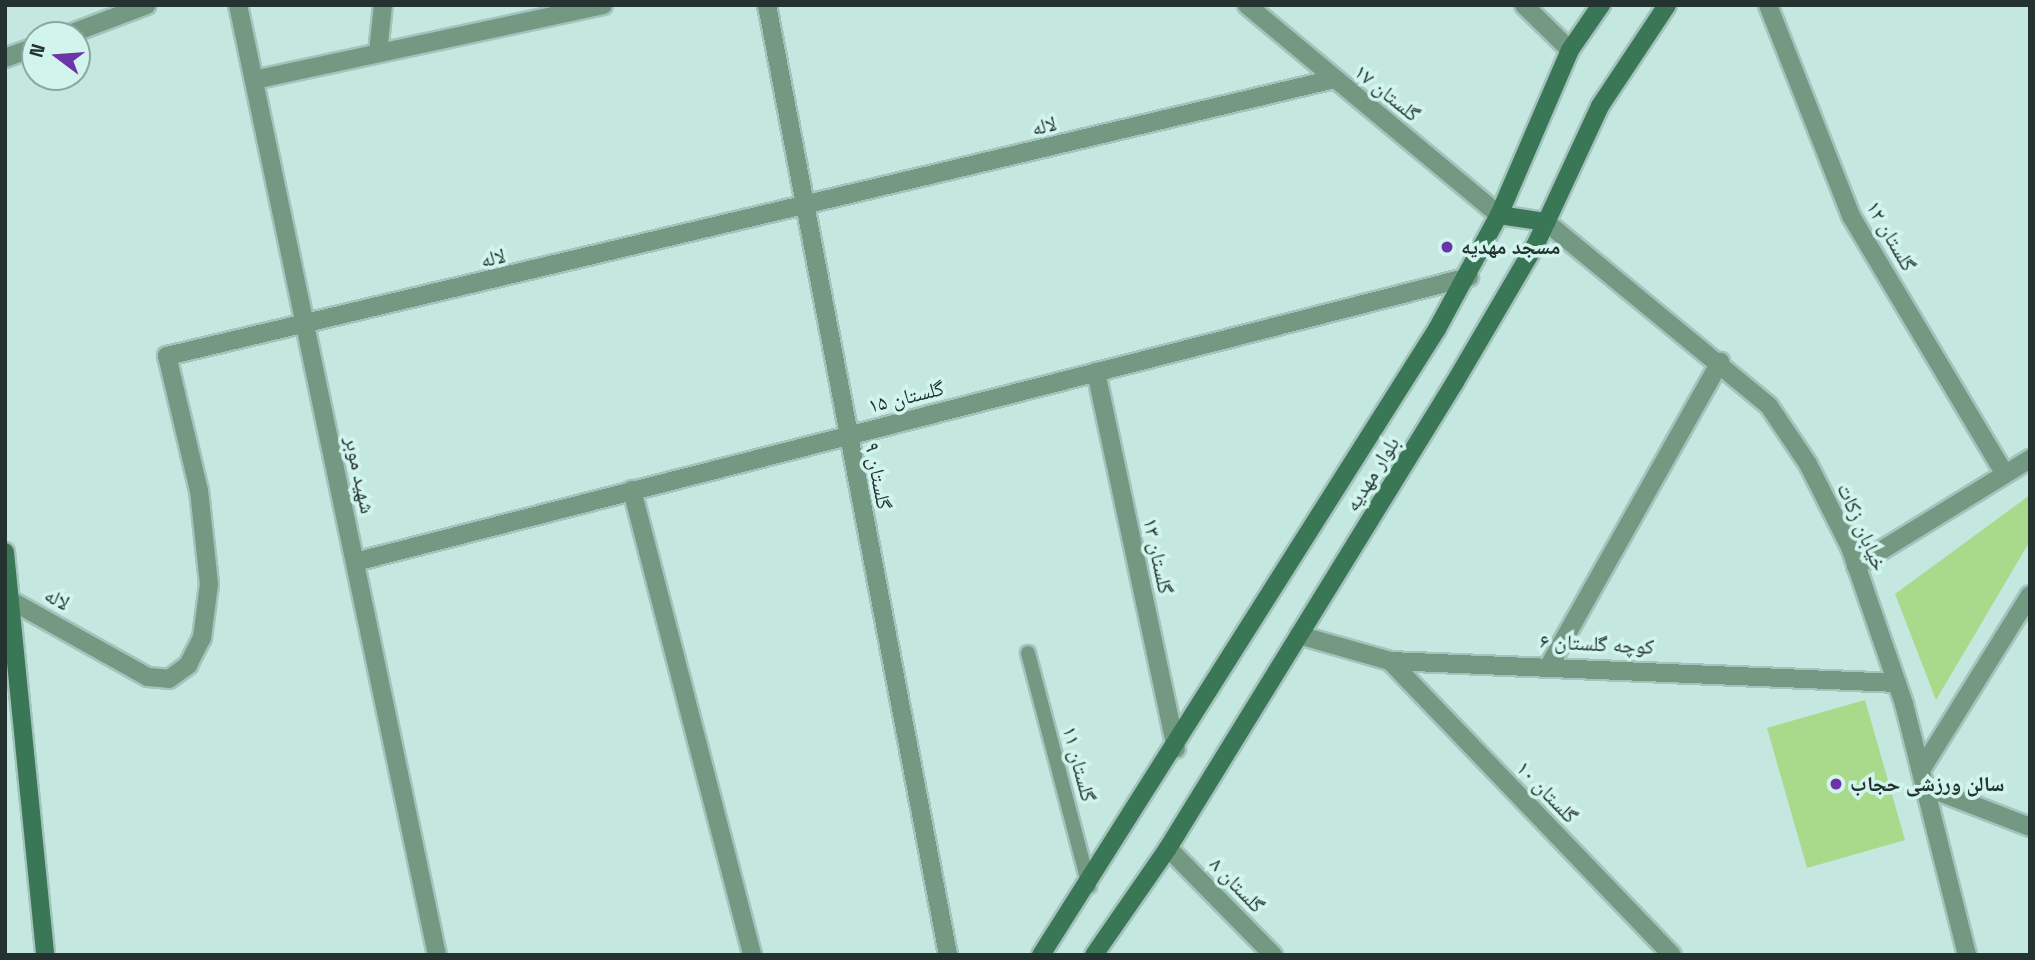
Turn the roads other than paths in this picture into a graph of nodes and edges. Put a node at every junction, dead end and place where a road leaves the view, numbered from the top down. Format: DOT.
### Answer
graph roads {
  1 [pos="148,5"];
  2 [pos="238,5"];
  3 [pos="383,5"];
  4 [pos="603,5"];
  5 [pos="767,5"];
  6 [pos="1247,5"];
  7 [pos="1524,5"];
  8 [pos="1601,5"];
  9 [pos="1667,5"];
  10 [pos="1768,5"];
  11 [pos="91,26"];
  12 [pos="1570,50"];
  13 [pos="378,54"];
  14 [pos="1334,79"];
  15 [pos="254,80"];
  16 [pos="806,206"];
  17 [pos="1499,215"];
  18 [pos="1546,222"];
  19 [pos="1468,277"];
  20 [pos="306,326"];
  21 [pos="1720,362"];
  22 [pos="1096,372"];
  23 [pos="847,436"];
  24 [pos="2030,459"];
  25 [pos="2005,474"];
  26 [pos="632,491"];
  27 [pos="5,552"];
  28 [pos="355,562"];
  29 [pos="1856,566"];
  30 [pos="2030,595"];
  31 [pos="10,600"];
  32 [pos="1299,635"];
  33 [pos="1028,653"];
  34 [pos="1390,661"];
  35 [pos="1550,664"];
  36 [pos="1897,683"];
  37 [pos="1176,749"];
  38 [pos="1922,778"];
  39 [pos="2030,827"];
  40 [pos="1168,848"];
  41 [pos="1089,886"];
  42 [pos="45,955"];
  43 [pos="437,955"];
  44 [pos="752,955"];
  45 [pos="948,955"];
  46 [pos="1041,955"];
  47 [pos="1094,955"];
  48 [pos="1273,955"];
  49 [pos="1672,955"];
  50 [pos="1967,955"];
  1 -- 11 [label="street"];
  2 -- 15 [label="street, شهید موبر"];
  3 -- 13 [label="street"];
  4 -- 13 [label="street"];
  5 -- 16 [label="street, گلستان ۹"];
  6 -- 14 [label="street, گلستان ۱۷"];
  7 -- 12 [label="street"];
  8 -- 12 [label="main road, بلوار مهدیه"];
  9 -- 18 [label="main road, بلوار مهدیه"];
  10 -- 25 [label="street, گلستان ۱۲"];
  12 -- 17 [label="main road, بلوار مهدیه"];
  13 -- 15 [label="street"];
  14 -- 16 [label="street, لاله"];
  14 -- 17 [label="street, گلستان ۱۷"];
  15 -- 20 [label="street, شهید موبر"];
  16 -- 20 [label="street, لاله"];
  16 -- 23 [label="street, گلستان ۹"];
  17 -- 18 [label="main road"];
  17 -- 19 [label="main road, بلوار مهدیه"];
  18 -- 21 [label="street, خیابان زکات"];
  18 -- 32 [label="main road, بلوار مهدیه"];
  19 -- 22 [label="street, گلستان ۱۵"];
  19 -- 37 [label="main road, بلوار مهدیه"];
  20 -- 28 [label="street, شهید موبر"];
  20 -- 31 [label="street, لاله"];
  21 -- 29 [label="street, خیابان زکات"];
  21 -- 35 [label="street"];
  22 -- 23 [label="street, گلستان ۱۵"];
  22 -- 37 [label="street, گلستان ۱۳"];
  23 -- 26 [label="street, گلستان ۱۵"];
  23 -- 45 [label="street, گلستان ۹"];
  24 -- 25 [label="street"];
  25 -- 29 [label="street"];
  26 -- 28 [label="street, گلستان ۱۵"];
  26 -- 44 [label="street"];
  27 -- 31 [label="main road"];
  28 -- 43 [label="street, شهید موبر"];
  29 -- 36 [label="street, خیابان زکات"];
  30 -- 38 [label="street"];
  31 -- 42 [label="main road"];
  32 -- 34 [label="street, کوچه گلستان ۶"];
  32 -- 40 [label="main road, بلوار مهدیه"];
  33 -- 41 [label="lane, گلستان ۱۱"];
  34 -- 35 [label="street, کوچه گلستان ۶"];
  34 -- 49 [label="street, گلستان ۱۰"];
  35 -- 36 [label="street, کوچه گلستان ۶"];
  36 -- 38 [label="street, خیابان زکات"];
  37 -- 41 [label="main road, بلوار مهدیه"];
  38 -- 39 [label="street"];
  38 -- 50 [label="street, خیابان زکات"];
  40 -- 47 [label="main road, بلوار مهدیه"];
  40 -- 48 [label="street, گلستان ۸"];
  41 -- 46 [label="main road, بلوار مهدیه"];
}
